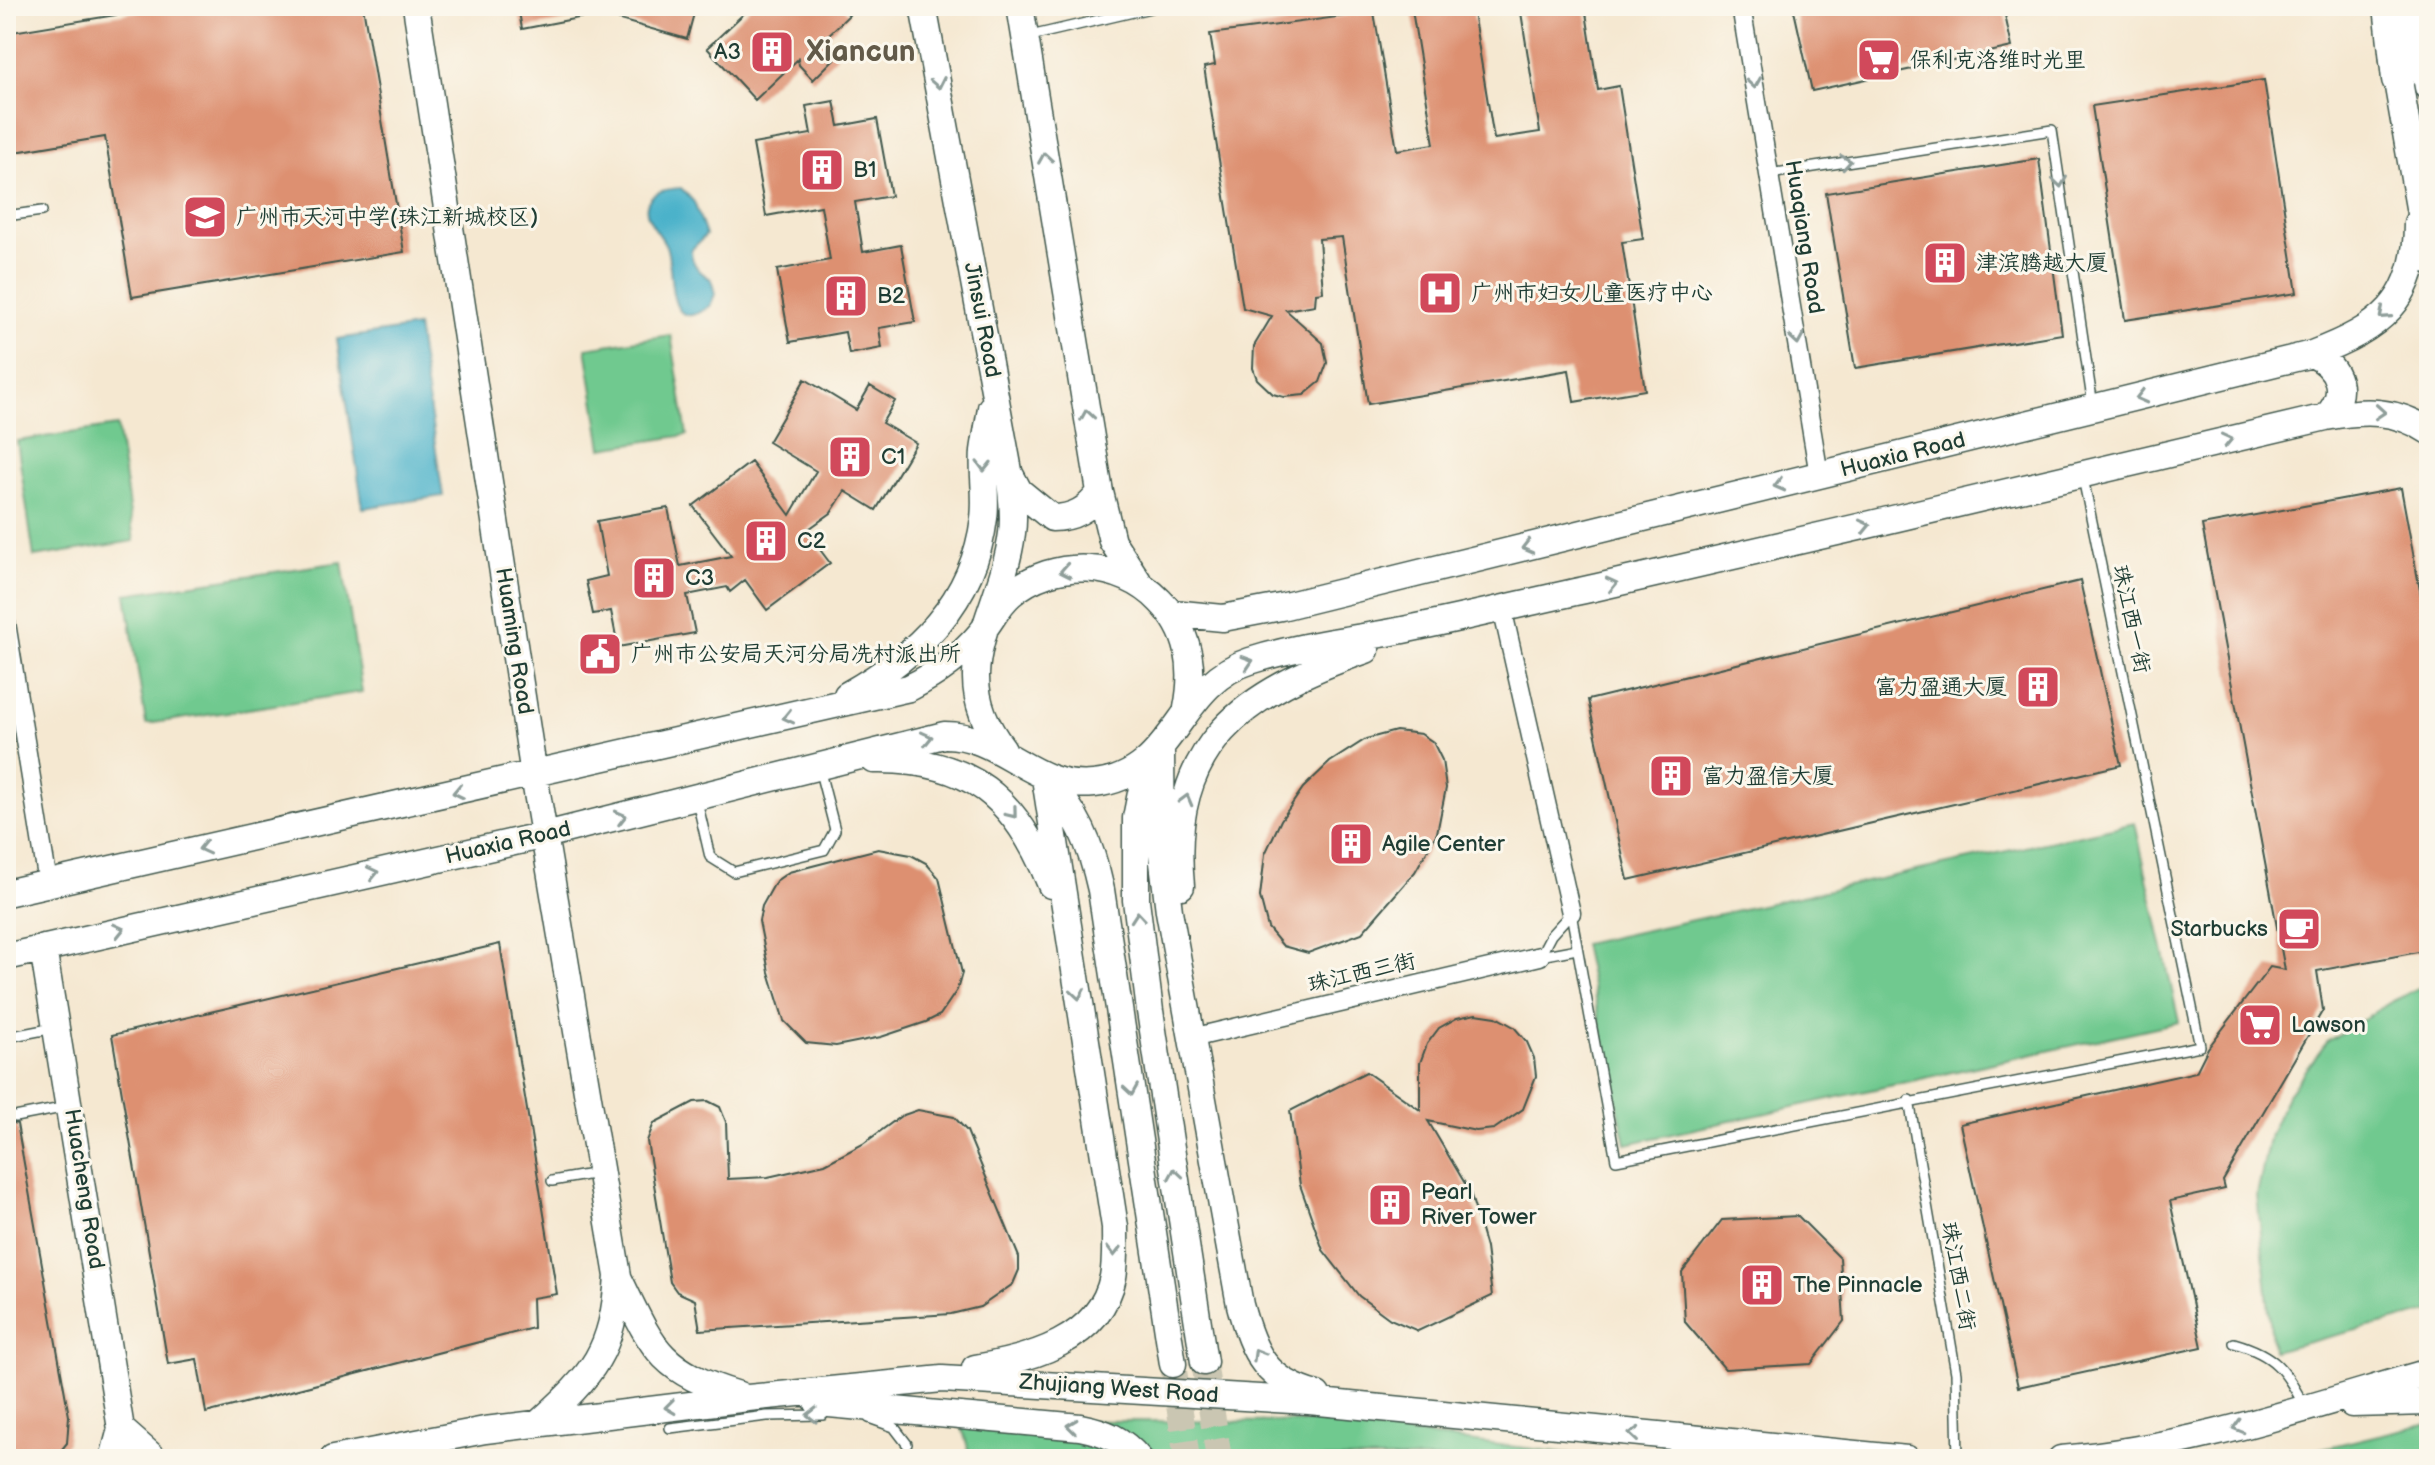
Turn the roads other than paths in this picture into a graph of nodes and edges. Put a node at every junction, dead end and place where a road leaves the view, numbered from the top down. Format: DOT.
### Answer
graph roads {
  1 [pos="416,6"];
  2 [pos="923,6"];
  3 [pos="1020,6"];
  4 [pos="1159,6"];
  5 [pos="1741,6"];
  6 [pos="2387,6"];
  7 [pos="2414,6"];
  8 [pos="1025,37"];
  9 [pos="2398,79"];
  10 [pos="2429,87"];
  11 [pos="1769,174"];
  12 [pos="42,211"];
  13 [pos="6,216"];
  14 [pos="2429,259"];
  15 [pos="2312,354"];
  16 [pos="995,389"];
  17 [pos="2093,409"];
  18 [pos="2326,417"];
  19 [pos="2429,431"];
  20 [pos="1009,471"];
  21 [pos="2082,474"];
  22 [pos="1819,475"];
  23 [pos="1100,492"];
  24 [pos="1140,583"];
  25 [pos="1291,605"];
  26 [pos="1502,608"];
  27 [pos="1172,613"];
  28 [pos="1463,617"];
  29 [pos="6,623"];
  30 [pos="983,632"];
  31 [pos="1299,649"];
  32 [pos="1187,708"];
  33 [pos="823,709"];
  34 [pos="1161,751"];
  35 [pos="1005,752"];
  36 [pos="829,763"];
  37 [pos="534,775"];
  38 [pos="1045,778"];
  39 [pos="696,798"];
  40 [pos="545,835"];
  41 [pos="48,883"];
  42 [pos="6,893"];
  43 [pos="1571,913"];
  44 [pos="1071,946"];
  45 [pos="43,948"];
  46 [pos="1577,949"];
  47 [pos="1540,956"];
  48 [pos="6,957"];
  49 [pos="58,1028"];
  50 [pos="13,1036"];
  51 [pos="1196,1037"];
  52 [pos="1199,1072"];
  53 [pos="1909,1100"];
  54 [pos="71,1106"];
  55 [pos="15,1117"];
  56 [pos="601,1172"];
  57 [pos="552,1181"];
  58 [pos="618,1276"];
  59 [pos="2234,1343"];
  60 [pos="1204,1362"];
  61 [pos="1173,1364"];
  62 [pos="2429,1372"];
  63 [pos="863,1387"];
  64 [pos="748,1398"];
  65 [pos="2429,1402"];
  66 [pos="1347,1404"];
  67 [pos="2309,1406"];
  68 [pos="539,1423"];
  69 [pos="670,1428"];
  70 [pos="121,1429"];
  71 [pos="907,1444"];
  72 [pos="113,1459"];
  73 [pos="155,1459"];
  74 [pos="333,1459"];
  75 [pos="1139,1459"];
  76 [pos="1907,1459"];
  77 [pos="1958,1459"];
  78 [pos="2061,1459"];
  1 -- 37 [label="main road, Huaming Road"];
  2 -- 16 [label="main road, Jinsui Road, one-way"];
  3 -- 8 [label="main road"];
  4 -- 8 [label="lane"];
  5 -- 11 [label="street, Huaqiang Road, one-way"];
  6 -- 9 [label="highway"];
  7 -- 10 [label="main road"];
  23 -- 8 [label="main road, one-way"];
  9 -- 14 [label="main road"];
  9 -- 15 [label="main road, Huaxia Road, one-way"];
  11 -- 17 [label="lane, one-way"];
  11 -- 22 [label="street, Huaqiang Road, one-way"];
  12 -- 13 [label="lane"];
  15 -- 17 [label="main road, Huaxia Road, one-way"];
  15 -- 18 [label="main road"];
  16 -- 20 [label="main road, Jinsui Road"];
  16 -- 33 [label="main road, one-way"];
  17 -- 22 [label="main road, Huaxia Road"];
  18 -- 19 [label="main road, Huaxia Road, one-way"];
  21 -- 18 [label="main road, Huaxia Road, one-way"];
  20 -- 23 [label="main road"];
  20 -- 30 [label="main road, Jinsui Road"];
  26 -- 21 [label="main road, Huaxia Road, one-way"];
  21 -- 53 [label="lane, 珠江西一街"];
  22 -- 25 [label="main road, Huaxia Road, one-way"];
  23 -- 24 [label="main road"];
  24 -- 27 [label="main road, Huaxia Road"];
  24 -- 30 [label="main road, Huaxia Road, one-way"];
  25 -- 27 [label="main road, Huaxia Road"];
  25 -- 31 [label="main road"];
  26 -- 28 [label="main road, Huaxia Road"];
  26 -- 43 [label="street"];
  27 -- 32 [label="main road, Huaxia Road"];
  28 -- 31 [label="main road, Huaxia Road"];
  51 -- 28 [label="main road, one-way"];
  29 -- 41 [label="street"];
  30 -- 33 [label="main road, Huaxia Road"];
  30 -- 35 [label="main road, Huaxia Road"];
  32 -- 31 [label="main road, Huaxia Road, one-way"];
  32 -- 34 [label="main road, Huaxia Road"];
  33 -- 37 [label="main road, Huaxia Road, one-way"];
  34 -- 38 [label="main road, Huaxia Road"];
  34 -- 52 [label="main road"];
  60 -- 34 [label="main road, one-way"];
  36 -- 35 [label="main road, Huaxia Road, one-way"];
  35 -- 38 [label="main road, Huaxia Road"];
  36 -- 39 [label="main road, Huaxia Road"];
  36 -- 39 [label="lane"];
  36 -- 44 [label="main road, one-way"];
  37 -- 40 [label="main road, Huaming Road"];
  37 -- 41 [label="main road, Huaxia Road, one-way"];
  38 -- 44 [label="main road"];
  38 -- 61 [label="main road, one-way"];
  40 -- 39 [label="main road, Huaxia Road, one-way"];
  45 -- 40 [label="main road, Huaxia Road, one-way"];
  40 -- 56 [label="main road, Huaming Road"];
  41 -- 42 [label="main road, Huaxia Road"];
  43 -- 46 [label="lane"];
  43 -- 47 [label="lane"];
  44 -- 63 [label="main road, one-way"];
  45 -- 48 [label="main road, Huaxia Road"];
  45 -- 49 [label="main road, Huacheng Road"];
  46 -- 47 [label="lane"];
  46 -- 53 [label="lane"];
  47 -- 51 [label="street, 珠江西三街"];
  49 -- 50 [label="lane"];
  49 -- 54 [label="main road, Huacheng Road"];
  51 -- 52 [label="main road"];
  66 -- 52 [label="main road, one-way"];
  53 -- 77 [label="lane, 珠江西二街"];
  54 -- 55 [label="lane"];
  54 -- 70 [label="main road, Huacheng Road"];
  56 -- 57 [label="lane"];
  56 -- 58 [label="main road, Huaming Road"];
  58 -- 64 [label="main road"];
  58 -- 68 [label="main road"];
  59 -- 67 [label="lane"];
  62 -- 67 [label="main road"];
  63 -- 64 [label="main road, Zhujiang West Road"];
  63 -- 66 [label="main road, Zhujiang West Road"];
  64 -- 68 [label="main road, Zhujiang West Road, one-way"];
  75 -- 64 [label="main road, one-way"];
  65 -- 67 [label="main road"];
  76 -- 66 [label="main road, Zhujiang West Road, one-way"];
  67 -- 78 [label="main road, one-way"];
  68 -- 74 [label="main road, Zhujiang West Road"];
  71 -- 69 [label="lane, one-way"];
  70 -- 72 [label="main road"];
  70 -- 73 [label="main road"];
}
